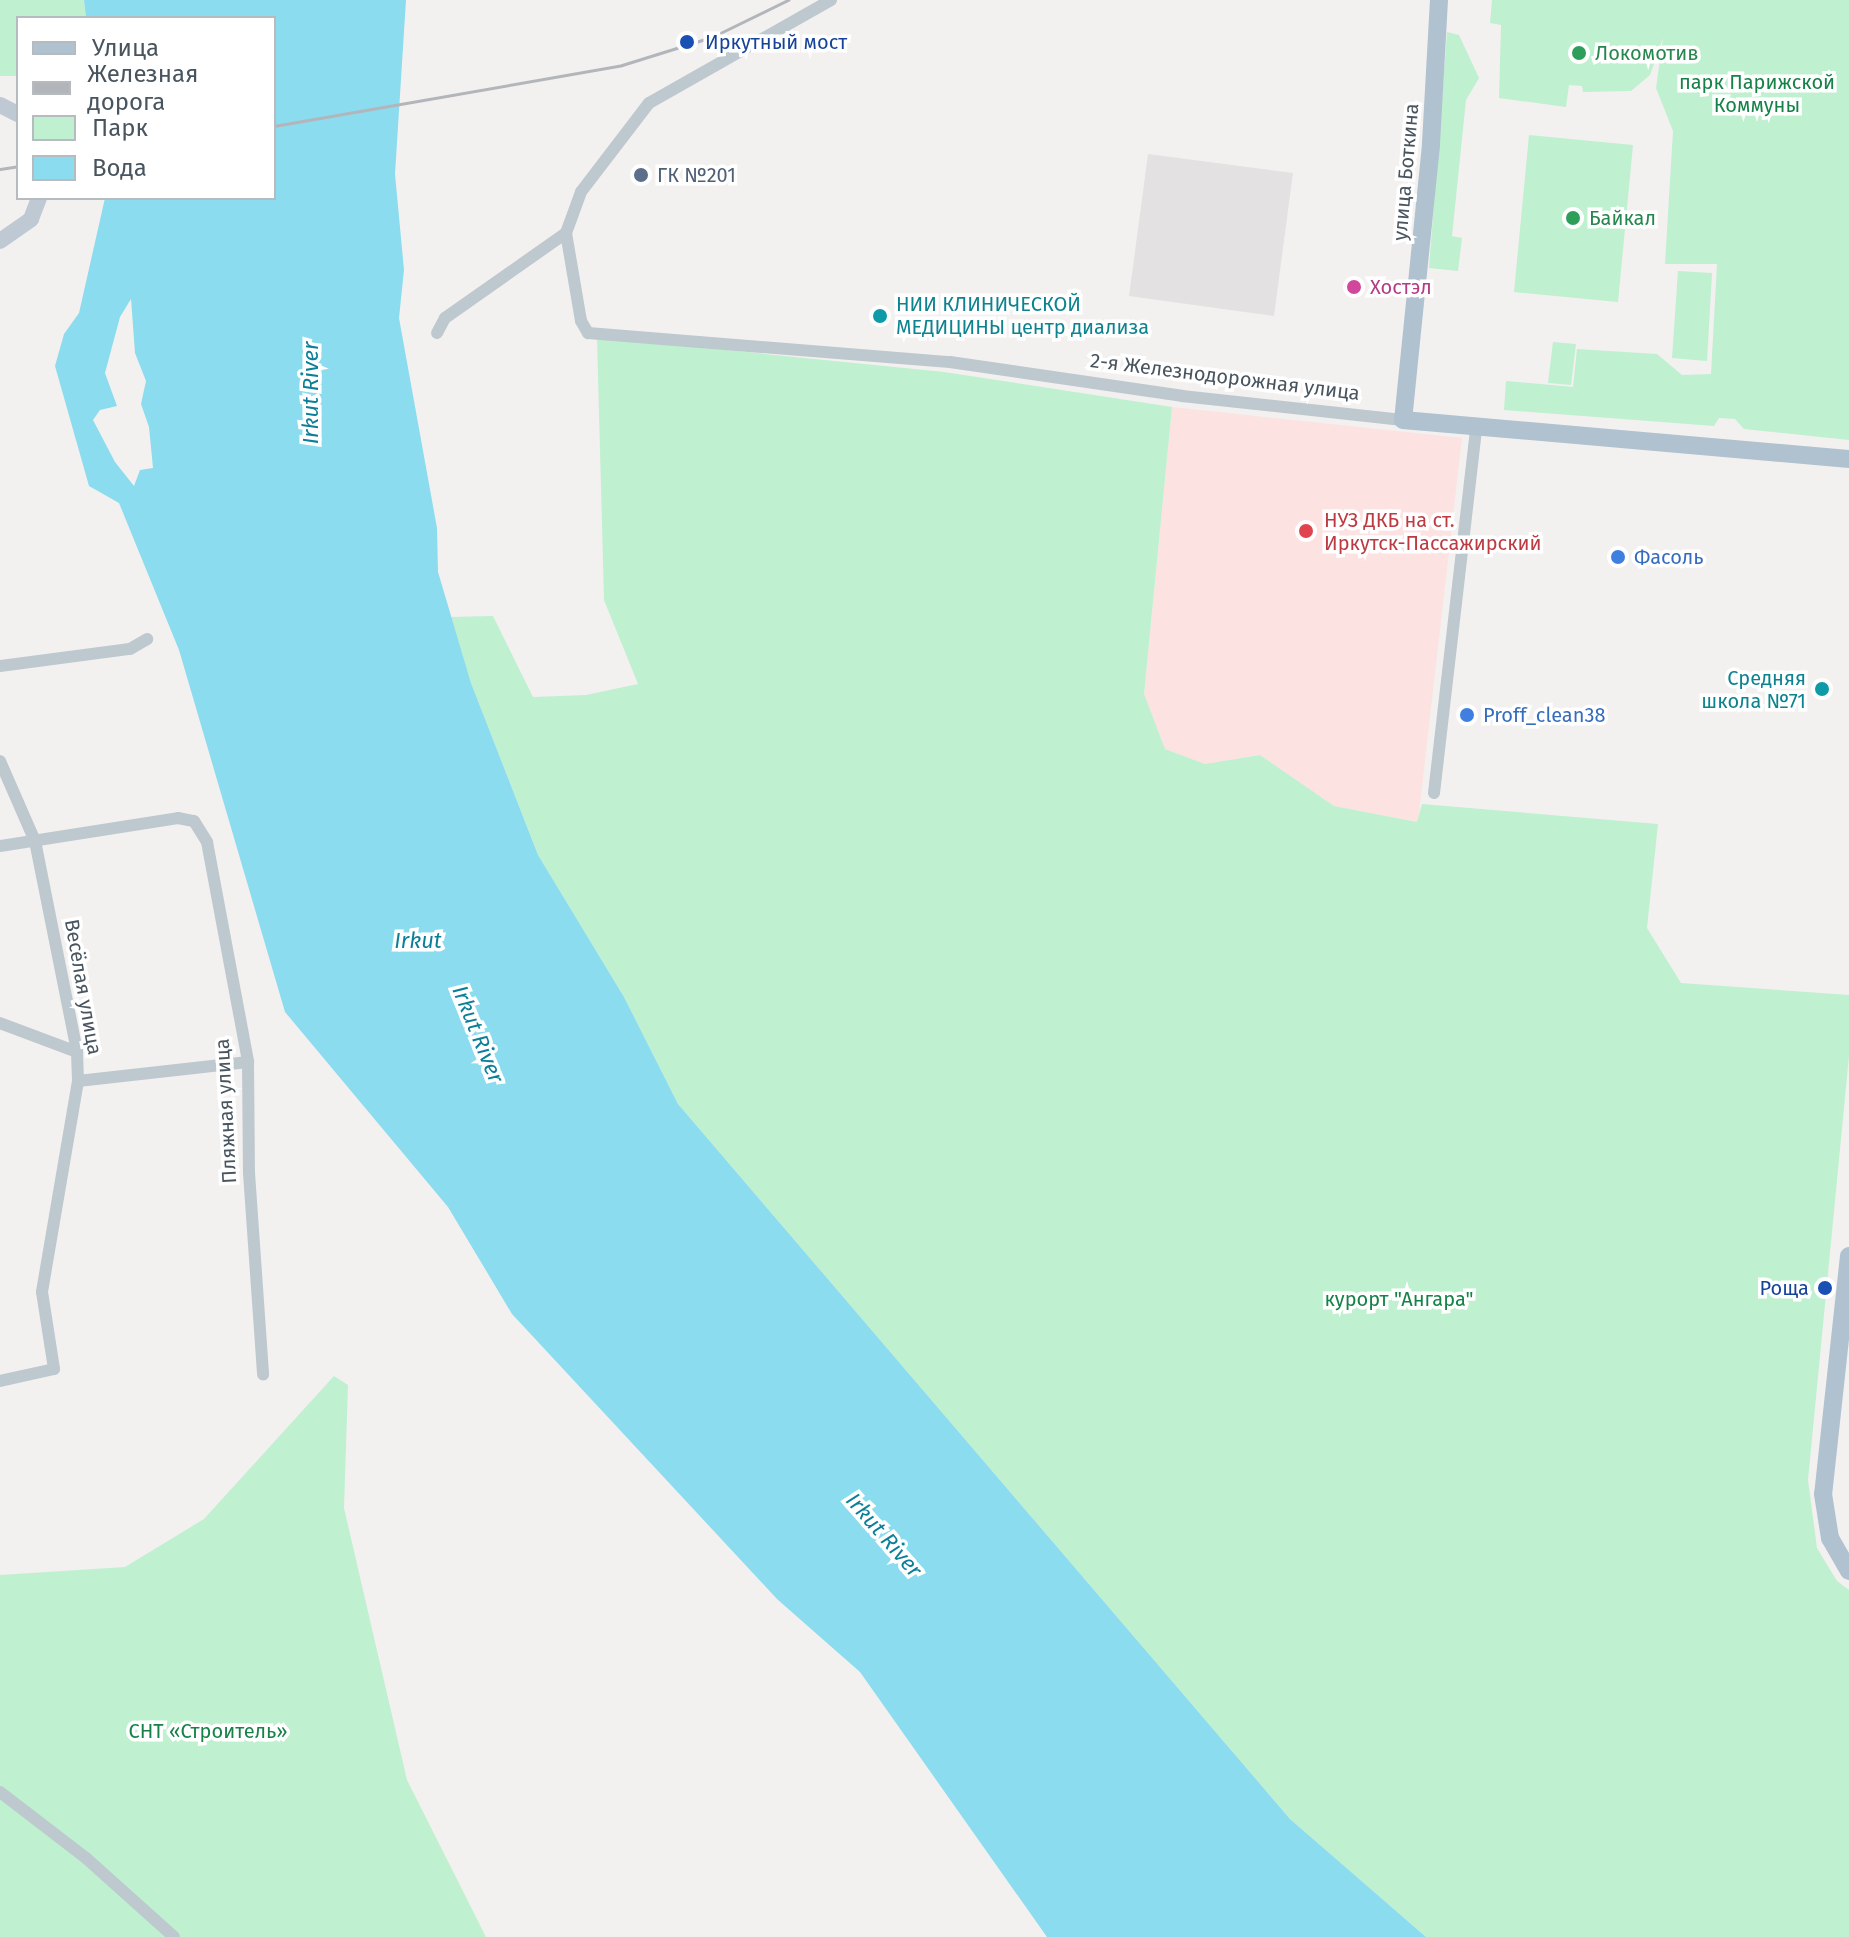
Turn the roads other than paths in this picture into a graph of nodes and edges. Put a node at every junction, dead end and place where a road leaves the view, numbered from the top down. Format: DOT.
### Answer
graph roads {
  1 [pos="831,0"];
  2 [pos="1439,0"];
  3 [pos="38,200"];
  4 [pos="566,233"];
  5 [pos="0,241"];
  6 [pos="437,333"];
  7 [pos="1403,420"];
  8 [pos="1476,429"];
  9 [pos="1849,459"];
  10 [pos="147,639"];
  11 [pos="0,666"];
  12 [pos="0,761"];
  13 [pos="1434,793"];
  14 [pos="35,841"];
  15 [pos="0,846"];
  16 [pos="0,1023"];
  17 [pos="77,1052"];
  18 [pos="248,1062"];
  19 [pos="78,1081"];
  20 [pos="1849,1256"];
  21 [pos="263,1375"];
  22 [pos="0,1381"];
  23 [pos="1831,1429"];
  24 [pos="1849,1555"];
  25 [pos="1849,1571"];
  26 [pos="0,1792"];
  27 [pos="174,1937"];
  1 -- 4 [label="street"];
  2 -- 7 [label="main road, улица Боткина"];
  3 -- 5 [label="street"];
  4 -- 6 [label="street"];
  4 -- 7 [label="street, 2-я Железнодорожная улица"];
  7 -- 8 [label="main road, 2-я Железнодорожная улица"];
  8 -- 9 [label="main road, 2-я Железнодорожная улица"];
  8 -- 13 [label="street"];
  10 -- 11 [label="street"];
  12 -- 14 [label="street, Весёлая улица"];
  14 -- 15 [label="street"];
  14 -- 17 [label="street, Весёлая улица"];
  14 -- 18 [label="street, Пляжная улица"];
  16 -- 17 [label="street"];
  17 -- 19 [label="street, Весёлая улица"];
  18 -- 19 [label="street"];
  18 -- 21 [label="street, Пляжная улица"];
  19 -- 22 [label="street, Весёлая улица"];
  20 -- 23 [label="main road"];
  23 -- 24 [label="main road"];
  23 -- 25 [label="main road"];
  26 -- 27 [label="street"];
}
